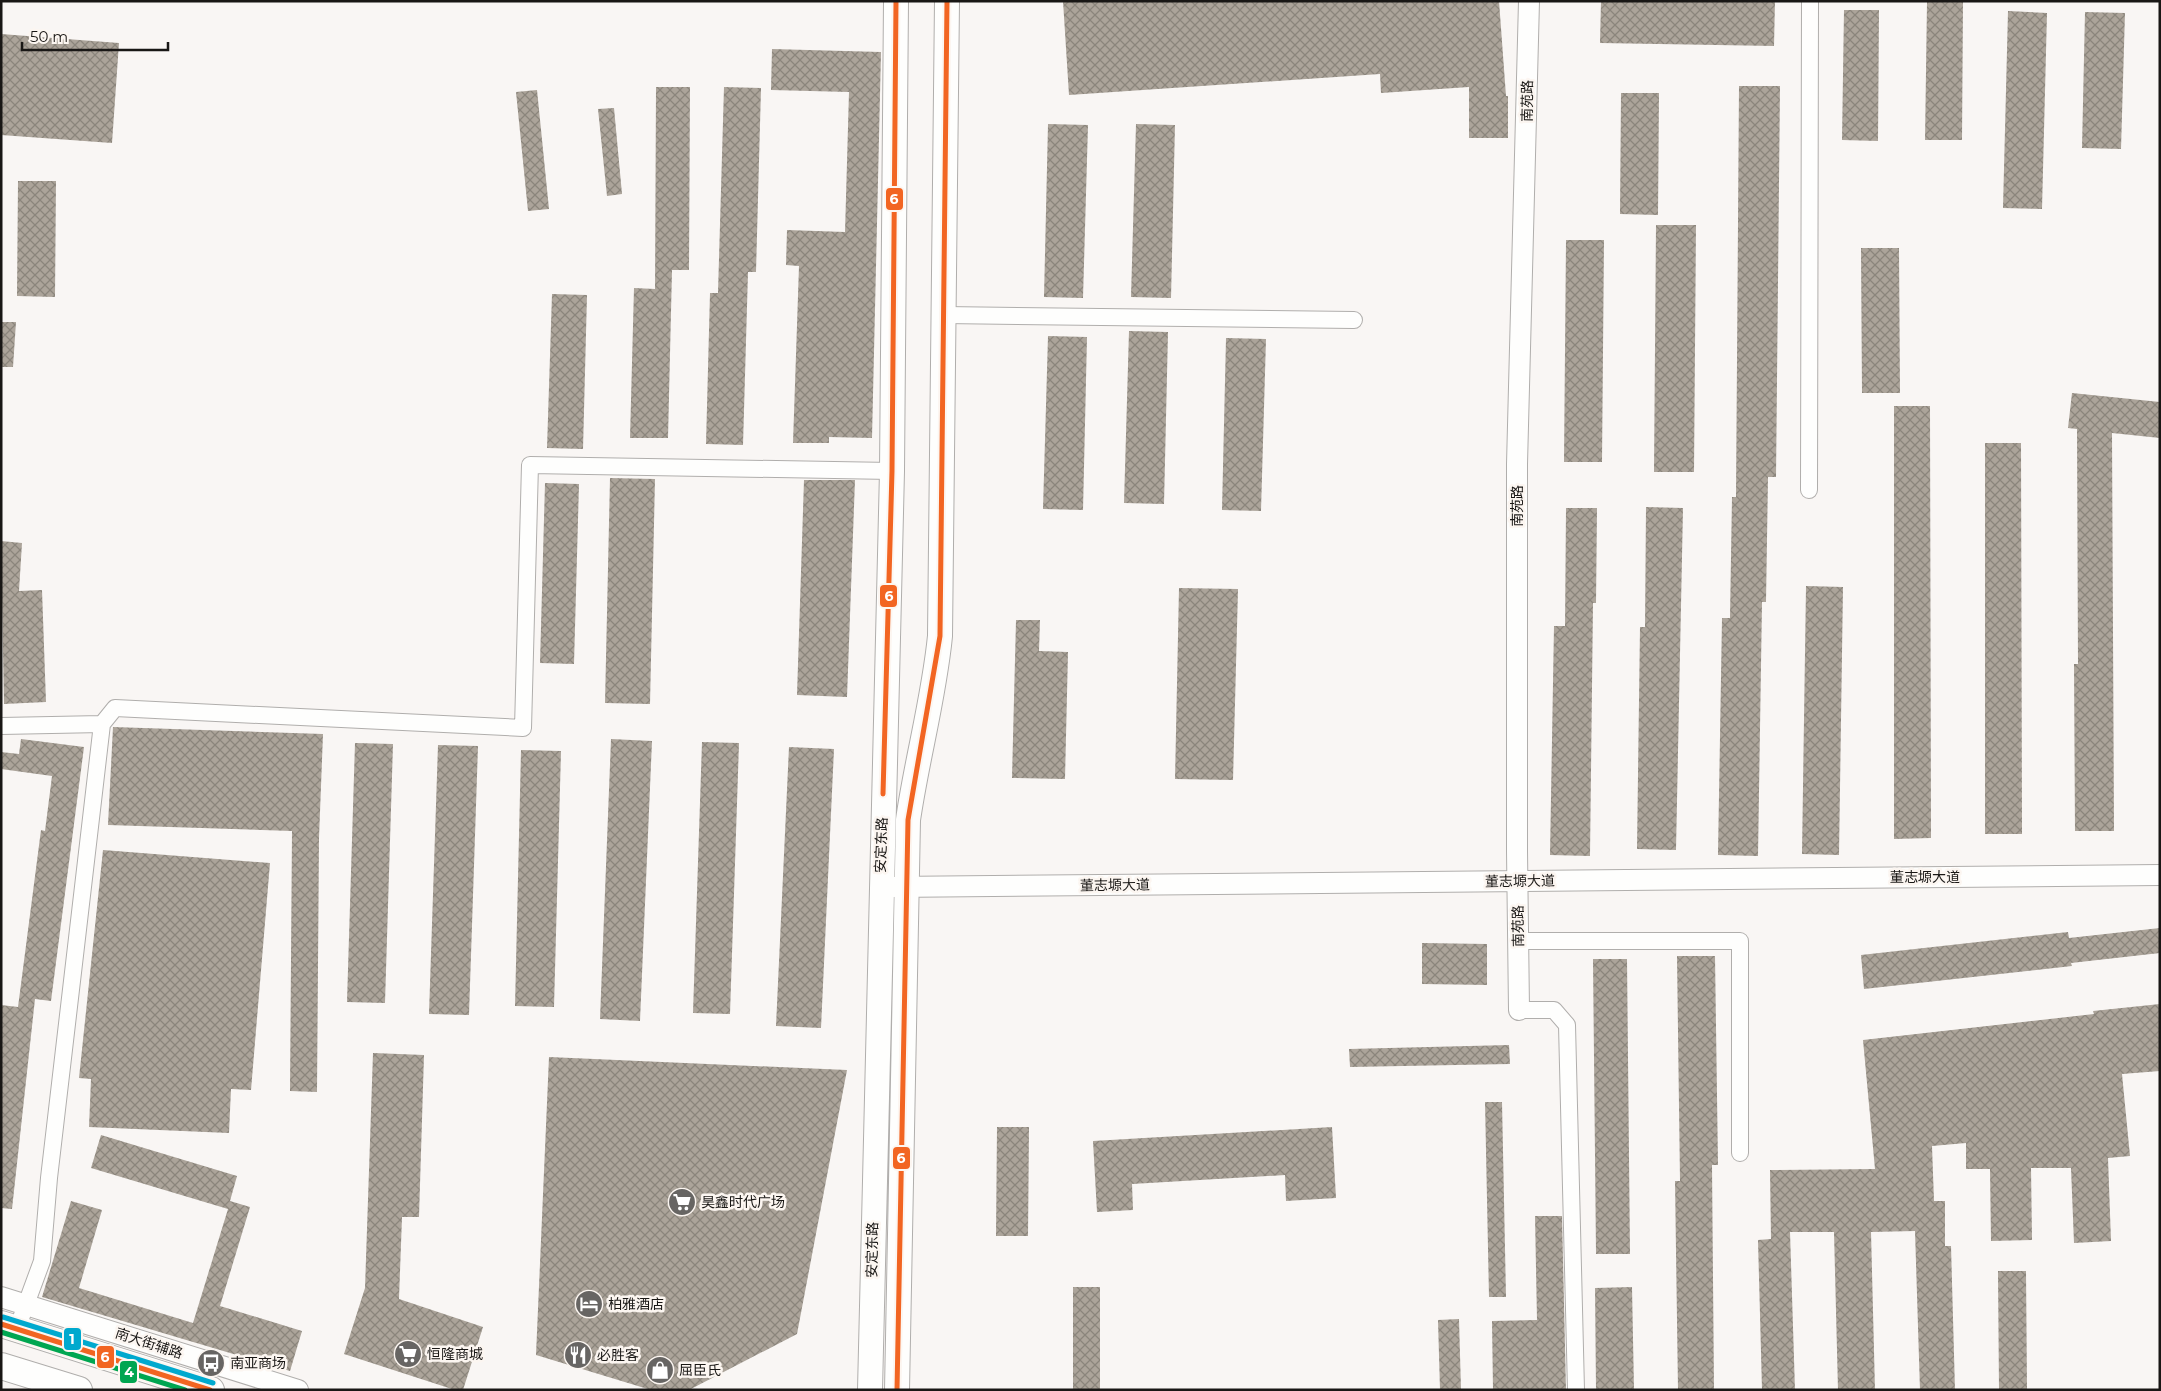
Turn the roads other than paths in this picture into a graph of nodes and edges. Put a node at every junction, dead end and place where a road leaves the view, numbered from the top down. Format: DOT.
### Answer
graph roads {
  1 [pos="896,1"];
  2 [pos="947,1"];
  3 [pos="1529,1"];
  4 [pos="1537,1"];
  5 [pos="1810,1"];
  6 [pos="944,315"];
  7 [pos="1354,320"];
  8 [pos="892,471"];
  9 [pos="1809,490"];
  10 [pos="102,724"];
  11 [pos="1,726"];
  12 [pos="2160,864"];
  13 [pos="1522,875"];
  14 [pos="2160,875"];
  15 [pos="880,882"];
  16 [pos="906,882"];
  17 [pos="1523,941"];
  18 [pos="1524,1010"];
  19 [pos="1740,1153"];
  20 [pos="1,1297"];
  21 [pos="26,1304"];
  22 [pos="9,1326"];
  23 [pos="1,1366"];
  24 [pos="78,1390"];
  25 [pos="211,1390"];
  26 [pos="298,1390"];
  27 [pos="870,1390"];
  28 [pos="897,1390"];
  29 [pos="1576,1390"];
  1 -- 8 [label="main road, 安定东路"];
  2 -- 6 [label="main road, 安定东路"];
  3 -- 13 [label="street, 南苑路"];
  4 -- 13 [label="street, 南苑路"];
  5 -- 9 [label="street"];
  6 -- 7 [label="street"];
  6 -- 16 [label="main road, 安定东路"];
  8 -- 10 [label="street"];
  8 -- 15 [label="main road, 安定东路"];
  10 -- 11 [label="street"];
  10 -- 21 [label="street"];
  12 -- 13 [label="street, 董志塬大道"];
  13 -- 14 [label="street, 董志塬大道"];
  13 -- 16 [label="street, 董志塬大道"];
  13 -- 17 [label="street, 南苑路"];
  15 -- 16 [label="street, 董志塬大道"];
  15 -- 27 [label="main road, 安定东路"];
  16 -- 28 [label="main road, 安定东路"];
  17 -- 18 [label="street, 南苑路"];
  17 -- 19 [label="street"];
  18 -- 29 [label="street"];
  20 -- 21 [label="street, 南大街辅路"];
  21 -- 22 [label="street"];
  21 -- 26 [label="street, 南大街辅路"];
  22 -- 25 [label="main road"];
  23 -- 24 [label="main road"];
}
